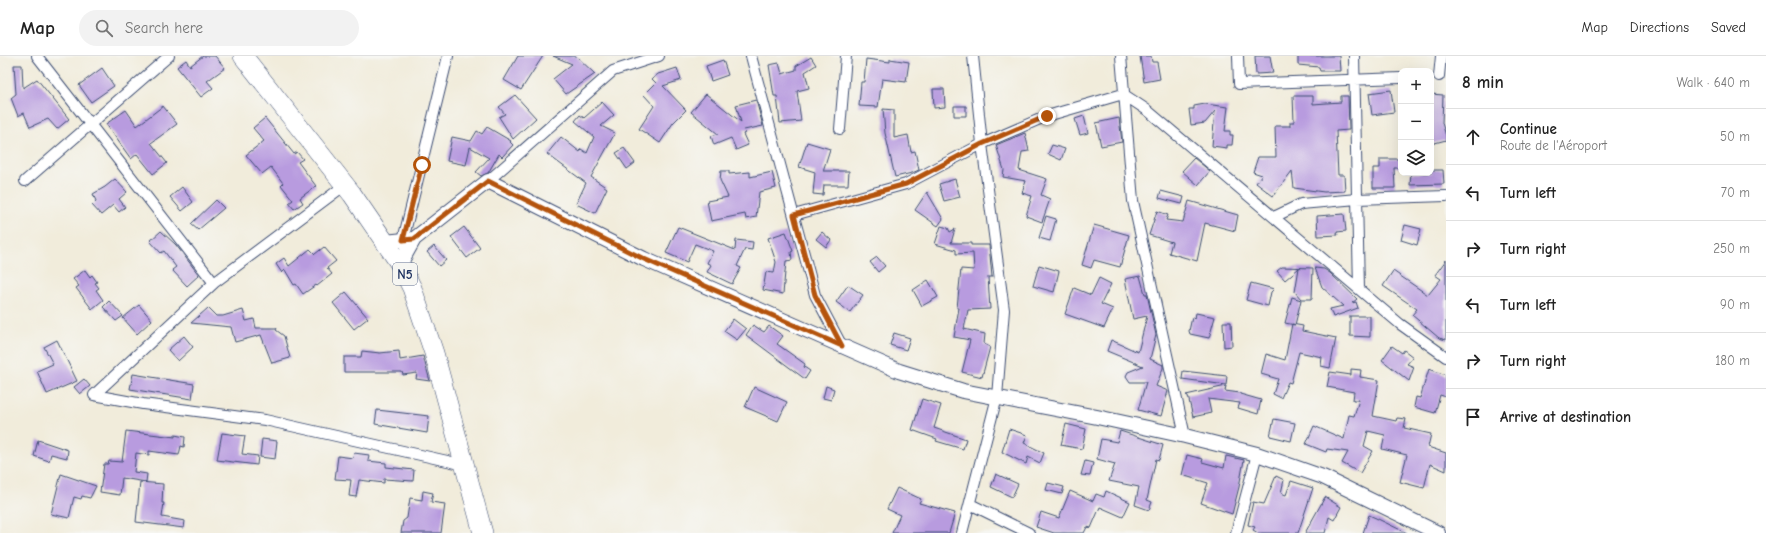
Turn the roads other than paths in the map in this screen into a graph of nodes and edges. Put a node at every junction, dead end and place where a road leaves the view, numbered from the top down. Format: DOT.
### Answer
graph roads {
  1 [pos="36,56"];
  2 [pos="169,56"];
  3 [pos="243,56"];
  4 [pos="448,56"];
  5 [pos="659,56"];
  6 [pos="752,56"];
  7 [pos="846,56"];
  8 [pos="974,56"];
  9 [pos="1121,56"];
  10 [pos="1238,56"];
  11 [pos="1354,56"];
  12 [pos="1441,56"];
  13 [pos="1439,76"];
  14 [pos="1398,78"];
  15 [pos="1354,80"];
  16 [pos="1123,94"];
  17 [pos="91,124"];
  18 [pos="840,129"];
  19 [pos="982,144"];
  20 [pos="25,181"];
  21 [pos="488,181"];
  22 [pos="345,185"];
  23 [pos="1446,196"];
  24 [pos="1356,199"];
  25 [pos="794,215"];
  26 [pos="1274,217"];
  27 [pos="401,240"];
  28 [pos="400,264"];
  29 [pos="214,283"];
  30 [pos="1359,289"];
  31 [pos="842,346"];
  32 [pos="1446,357"];
  33 [pos="998,397"];
  34 [pos="1185,436"];
  35 [pos="1257,454"];
  36 [pos="465,464"];
  37 [pos="970,504"];
  38 [pos="483,533"];
  39 [pos="962,533"];
  40 [pos="1029,533"];
  41 [pos="1237,533"];
  42 [pos="1438,533"];
  1 -- 17 [label="street"];
  2 -- 17 [label="street"];
  3 -- 22 [label="highway, N5"];
  4 -- 27 [label="street"];
  5 -- 21 [label="street"];
  6 -- 25 [label="street"];
  7 -- 18 [label="street"];
  8 -- 19 [label="street"];
  9 -- 16 [label="street"];
  10 -- 15 [label="street"];
  11 -- 15 [label="street"];
  12 -- 13 [label="street"];
  14 -- 15 [label="street"];
  15 -- 24 [label="street"];
  16 -- 19 [label="street"];
  16 -- 26 [label="street"];
  16 -- 34 [label="street"];
  17 -- 20 [label="street"];
  17 -- 29 [label="street"];
  19 -- 25 [label="street"];
  19 -- 33 [label="street"];
  21 -- 27 [label="street"];
  21 -- 31 [label="street"];
  22 -- 27 [label="highway, N5"];
  22 -- 29 [label="street"];
  23 -- 24 [label="street"];
  24 -- 26 [label="street"];
  24 -- 30 [label="street"];
  25 -- 31 [label="street"];
  26 -- 30 [label="street"];
  27 -- 28 [label="highway, N5"];
  27 -- 28 [label="street"];
  28 -- 36 [label="highway, N5"];
  29 -- 36 [label="street"];
  30 -- 32 [label="street"];
  31 -- 33 [label="street"];
  33 -- 34 [label="street"];
  33 -- 37 [label="street"];
  34 -- 35 [label="street"];
  35 -- 41 [label="street"];
  35 -- 42 [label="street"];
  36 -- 38 [label="highway, N5"];
  37 -- 39 [label="street"];
  37 -- 40 [label="street"];
}
